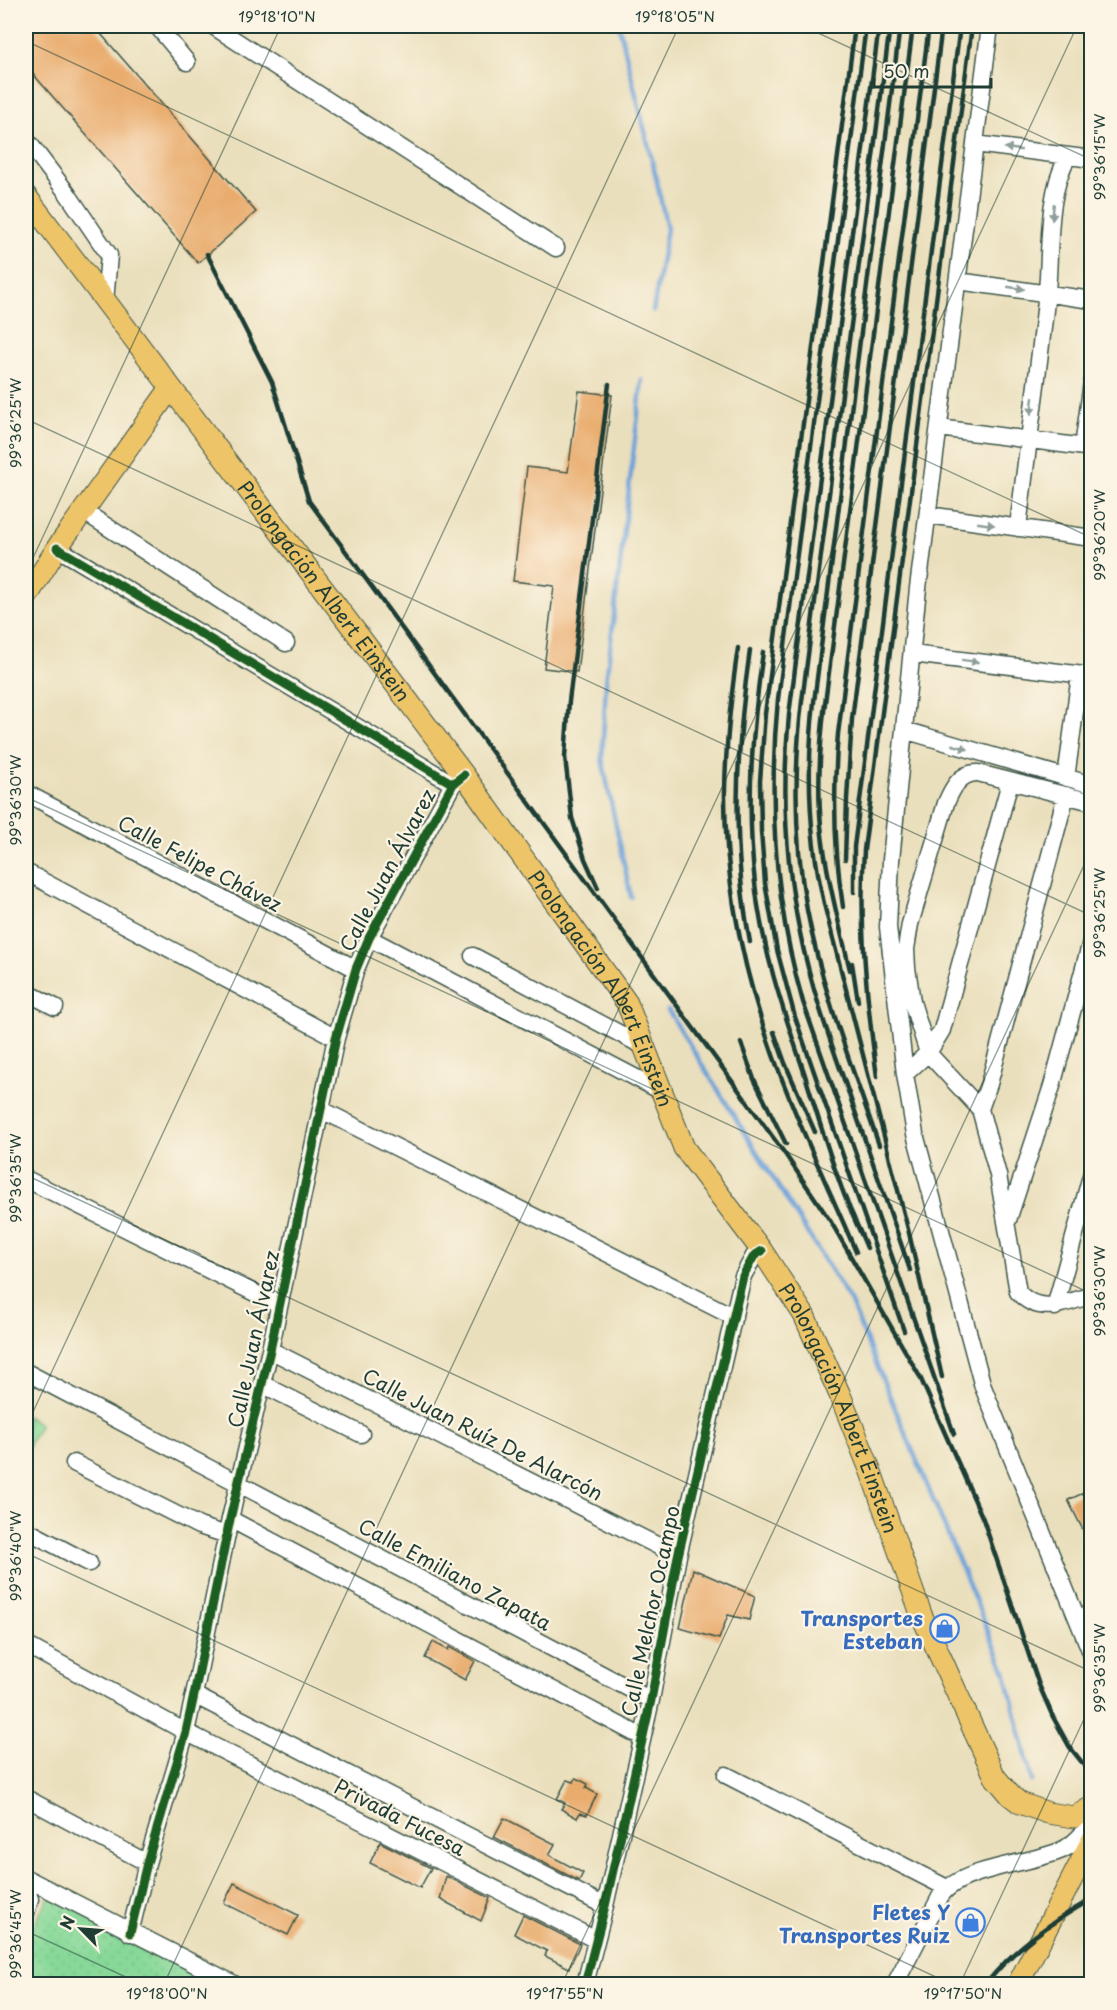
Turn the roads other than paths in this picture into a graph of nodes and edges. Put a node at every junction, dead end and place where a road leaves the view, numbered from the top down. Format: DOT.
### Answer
graph roads {
  1 [pos="157,26"];
  2 [pos="213,26"];
  3 [pos="990,26"];
  4 [pos="187,62"];
  5 [pos="26,139"];
  6 [pos="975,144"];
  7 [pos="1068,156"];
  8 [pos="1092,159"];
  9 [pos="26,196"];
  10 [pos="556,248"];
  11 [pos="958,281"];
  12 [pos="1047,292"];
  13 [pos="1092,300"];
  14 [pos="105,302"];
  15 [pos="1092,382"];
  16 [pos="170,389"];
  17 [pos="939,428"];
  18 [pos="1028,439"];
  19 [pos="1087,447"];
  20 [pos="83,511"];
  21 [pos="928,516"];
  22 [pos="1018,528"];
  23 [pos="1092,538"];
  24 [pos="57,548"];
  25 [pos="32,573"];
  26 [pos="26,598"];
  27 [pos="286,643"];
  28 [pos="912,654"];
  29 [pos="1086,675"];
  30 [pos="904,730"];
  31 [pos="1066,778"];
  32 [pos="459,779"];
  33 [pos="1010,782"];
  34 [pos="1092,785"];
  35 [pos="26,793"];
  36 [pos="1066,795"];
  37 [pos="1092,802"];
  38 [pos="26,872"];
  39 [pos="369,938"];
  40 [pos="1092,938"];
  41 [pos="472,956"];
  42 [pos="356,969"];
  43 [pos="26,992"];
  44 [pos="55,1007"];
  45 [pos="336,1038"];
  46 [pos="645,1047"];
  47 [pos="928,1053"];
  48 [pos="905,1074"];
  49 [pos="663,1092"];
  50 [pos="980,1109"];
  51 [pos="322,1110"];
  52 [pos="1092,1173"];
  53 [pos="26,1179"];
  54 [pos="1007,1224"];
  55 [pos="762,1251"];
  56 [pos="1092,1295"];
  57 [pos="279,1305"];
  58 [pos="1055,1307"];
  59 [pos="734,1317"];
  60 [pos="270,1350"];
  61 [pos="26,1372"];
  62 [pos="262,1384"];
  63 [pos="361,1434"];
  64 [pos="74,1463"];
  65 [pos="239,1485"];
  66 [pos="228,1527"];
  67 [pos="26,1530"];
  68 [pos="678,1556"];
  69 [pos="89,1563"];
  70 [pos="26,1645"];
  71 [pos="1092,1654"];
  72 [pos="194,1695"];
  73 [pos="651,1700"];
  74 [pos="186,1732"];
  75 [pos="642,1737"];
  76 [pos="726,1775"];
  77 [pos="26,1798"];
  78 [pos="1087,1830"];
  79 [pos="147,1863"];
  80 [pos="26,1878"];
  81 [pos="26,1887"];
  82 [pos="947,1888"];
  83 [pos="605,1906"];
  84 [pos="26,1913"];
  85 [pos="130,1933"];
  86 [pos="596,1940"];
  87 [pos="234,1984"];
  88 [pos="585,1984"];
  89 [pos="895,1984"];
  90 [pos="1018,1984"];
  1 -- 4 [label="street"];
  2 -- 10 [label="street"];
  3 -- 6 [label="street"];
  5 -- 14 [label="street"];
  7 -- 6 [label="street, one-way"];
  6 -- 11 [label="street"];
  7 -- 8 [label="street"];
  7 -- 12 [label="street, one-way"];
  9 -- 14 [label="main road, Prolongación Albert Einstein"];
  11 -- 12 [label="street, one-way"];
  11 -- 17 [label="street"];
  12 -- 13 [label="street"];
  12 -- 18 [label="street, one-way"];
  14 -- 16 [label="main road, Prolongación Albert Einstein"];
  15 -- 19 [label="street"];
  16 -- 20 [label="main road"];
  16 -- 32 [label="main road, Prolongación Albert Einstein"];
  17 -- 18 [label="street"];
  17 -- 21 [label="street"];
  18 -- 19 [label="street"];
  18 -- 22 [label="street"];
  20 -- 24 [label="main road"];
  20 -- 27 [label="street"];
  21 -- 22 [label="street, one-way"];
  21 -- 28 [label="street"];
  22 -- 23 [label="street"];
  24 -- 25 [label="main road"];
  24 -- 32 [label="street"];
  25 -- 26 [label="main road"];
  28 -- 29 [label="street, one-way"];
  28 -- 30 [label="street"];
  29 -- 31 [label="street"];
  30 -- 31 [label="street, one-way"];
  30 -- 48 [label="street"];
  31 -- 34 [label="street"];
  32 -- 39 [label="street, Calle Juan Álvarez"];
  32 -- 46 [label="main road, Prolongación Albert Einstein"];
  33 -- 36 [label="street"];
  33 -- 47 [label="street"];
  33 -- 47 [label="street"];
  35 -- 42 [label="street, Calle Felipe Chávez"];
  36 -- 37 [label="street"];
  36 -- 50 [label="street"];
  38 -- 45 [label="street"];
  39 -- 42 [label="street, Calle Juan Álvarez"];
  39 -- 49 [label="street"];
  40 -- 54 [label="street"];
  41 -- 46 [label="street"];
  42 -- 45 [label="street, Calle Juan Álvarez"];
  43 -- 44 [label="street"];
  45 -- 51 [label="street, Calle Juan Álvarez"];
  46 -- 49 [label="main road, Prolongación Albert Einstein"];
  47 -- 48 [label="street"];
  47 -- 50 [label="street"];
  48 -- 71 [label="street"];
  49 -- 55 [label="main road, Prolongación Albert Einstein"];
  50 -- 54 [label="street"];
  51 -- 57 [label="street, Calle Juan Álvarez"];
  51 -- 59 [label="street"];
  52 -- 58 [label="street"];
  53 -- 57 [label="street"];
  54 -- 58 [label="street"];
  55 -- 59 [label="street, Calle Melchor Ocampo"];
  55 -- 78 [label="main road, Prolongación Albert Einstein"];
  56 -- 58 [label="street"];
  57 -- 60 [label="street, Calle Juan Álvarez"];
  59 -- 68 [label="street, Calle Melchor Ocampo"];
  60 -- 62 [label="street, Calle Juan Álvarez"];
  60 -- 68 [label="street, Calle Juan Ruíz De Alarcón"];
  61 -- 65 [label="street, Calle Emiliano Zapata"];
  62 -- 63 [label="street"];
  62 -- 65 [label="street, Calle Juan Álvarez"];
  64 -- 66 [label="street"];
  65 -- 66 [label="street, Calle Juan Álvarez"];
  65 -- 73 [label="street, Calle Emiliano Zapata"];
  66 -- 72 [label="street, Calle Juan Álvarez"];
  66 -- 75 [label="street"];
  67 -- 69 [label="street"];
  68 -- 73 [label="street, Calle Melchor Ocampo"];
  70 -- 74 [label="street, Privada Fucesa"];
  72 -- 74 [label="street, Calle Juan Álvarez"];
  72 -- 83 [label="street"];
  73 -- 75 [label="street, Calle Melchor Ocampo"];
  74 -- 79 [label="street, Calle Juan Álvarez"];
  74 -- 86 [label="street, Privada Fucesa"];
  75 -- 83 [label="street, Calle Melchor Ocampo"];
  76 -- 82 [label="street"];
  77 -- 79 [label="street"];
  78 -- 82 [label="street"];
  78 -- 90 [label="main road"];
  79 -- 85 [label="street, Calle Juan Álvarez"];
  80 -- 85 [label="street"];
  81 -- 84 [label="street"];
  82 -- 89 [label="street"];
  83 -- 86 [label="street, Calle Melchor Ocampo"];
  85 -- 87 [label="street"];
  86 -- 88 [label="street, Calle Melchor Ocampo"];
}
